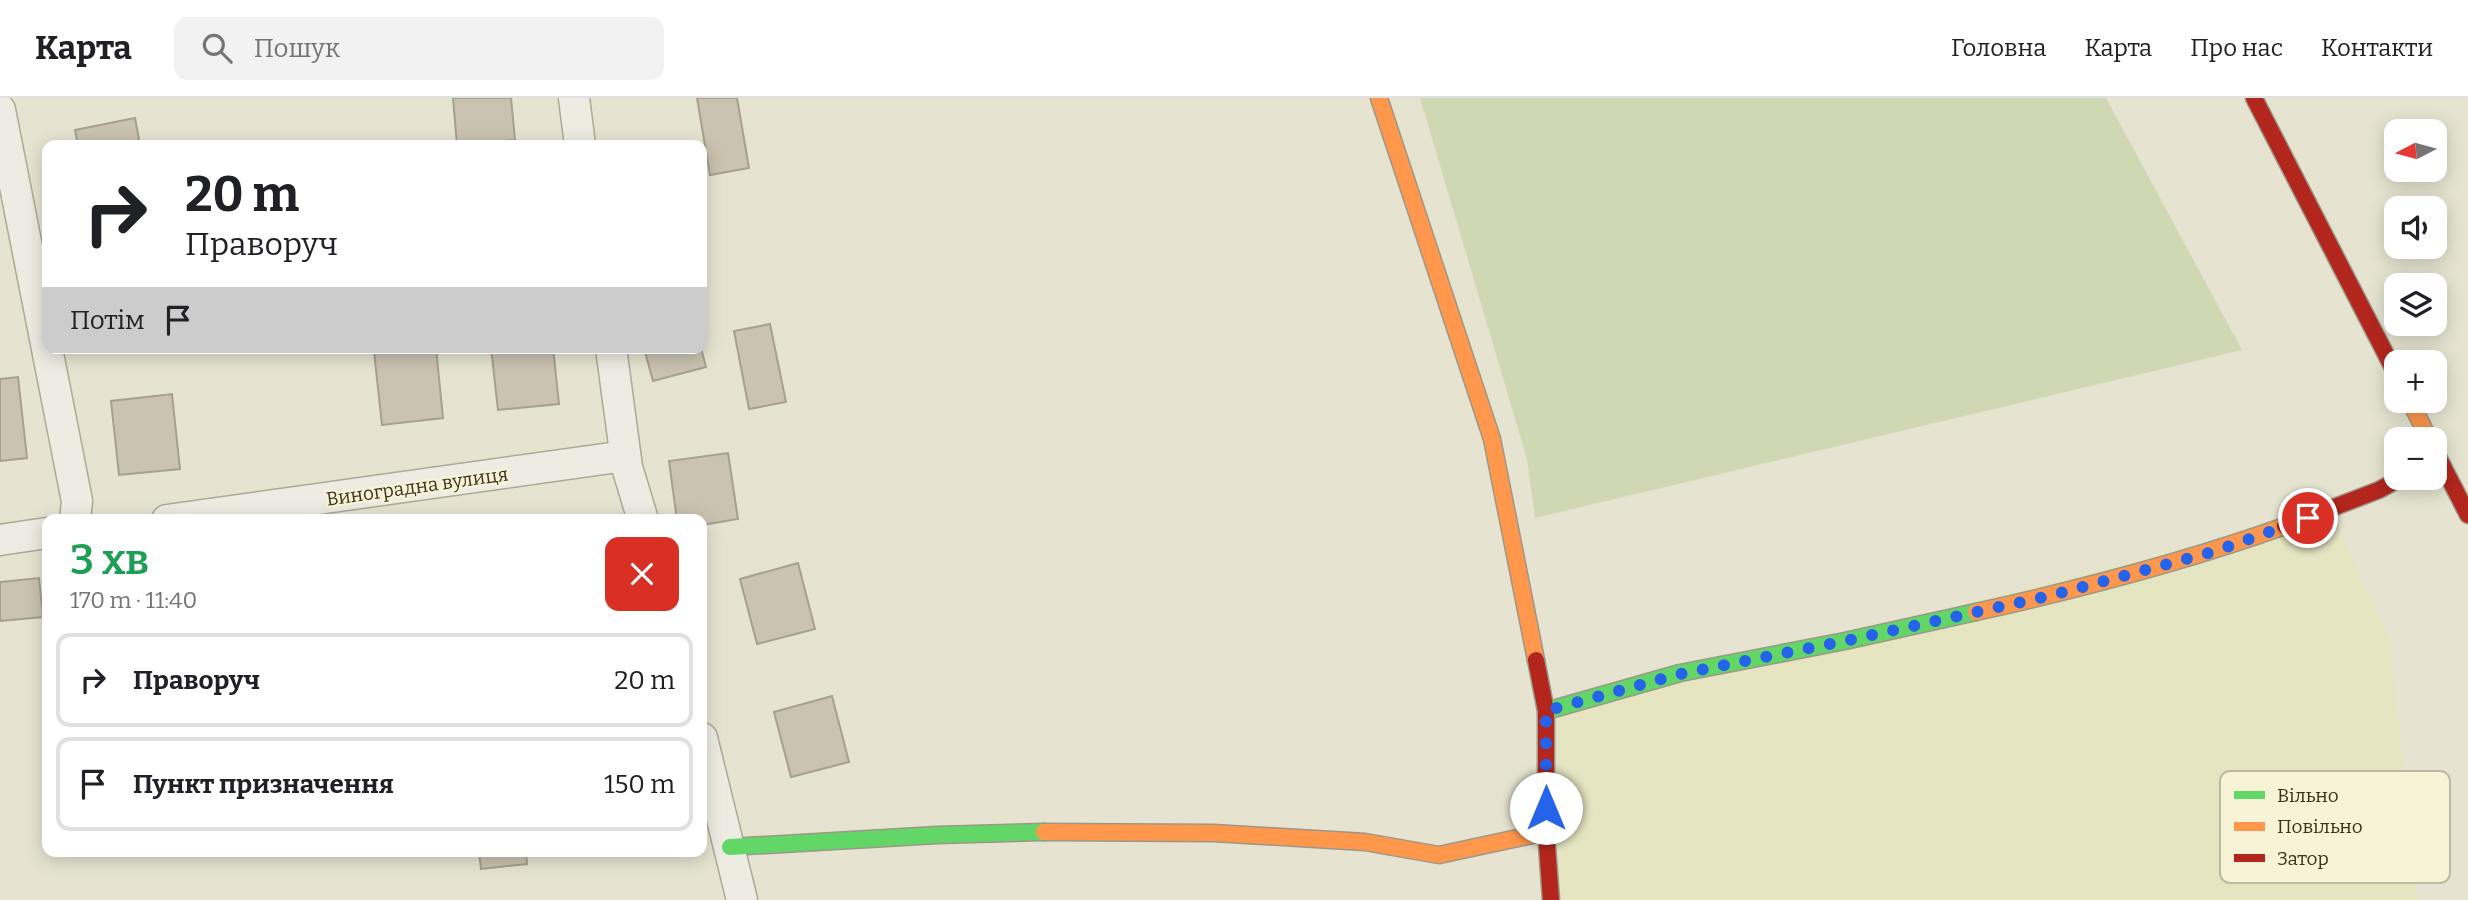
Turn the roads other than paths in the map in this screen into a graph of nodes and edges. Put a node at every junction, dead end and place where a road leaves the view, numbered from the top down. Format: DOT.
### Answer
graph roads {
  1 [pos="574,98"];
  2 [pos="1380,98"];
  3 [pos="2254,98"];
  4 [pos="0,110"];
  5 [pos="579,140"];
  6 [pos="42,323"];
  7 [pos="2384,351"];
  8 [pos="48,354"];
  9 [pos="612,354"];
  10 [pos="625,456"];
  11 [pos="2447,475"];
  12 [pos="2384,487"];
  13 [pos="76,514"];
  14 [pos="210,514"];
  15 [pos="641,514"];
  16 [pos="2468,515"];
  17 [pos="42,534"];
  18 [pos="0,540"];
  19 [pos="1546,711"];
  20 [pos="707,757"];
  21 [pos="1546,832"];
  22 [pos="730,846"];
  23 [pos="742,900"];
  24 [pos="1551,900"];
  1 -- 5 [label="street"];
  2 -- 19 [label="main road"];
  3 -- 7 [label="main road"];
  4 -- 6 [label="street"];
  8 -- 13 [label="street"];
  9 -- 10 [label="street"];
  10 -- 14 [label="street, Виноградна вулиця"];
  10 -- 15 [label="street"];
  11 -- 16 [label="main road"];
  12 -- 19 [label="main road"];
  17 -- 18 [label="street"];
  19 -- 21 [label="main road"];
  20 -- 22 [label="street"];
  21 -- 22 [label="main road"];
  21 -- 24 [label="main road"];
  22 -- 23 [label="street"];
}
